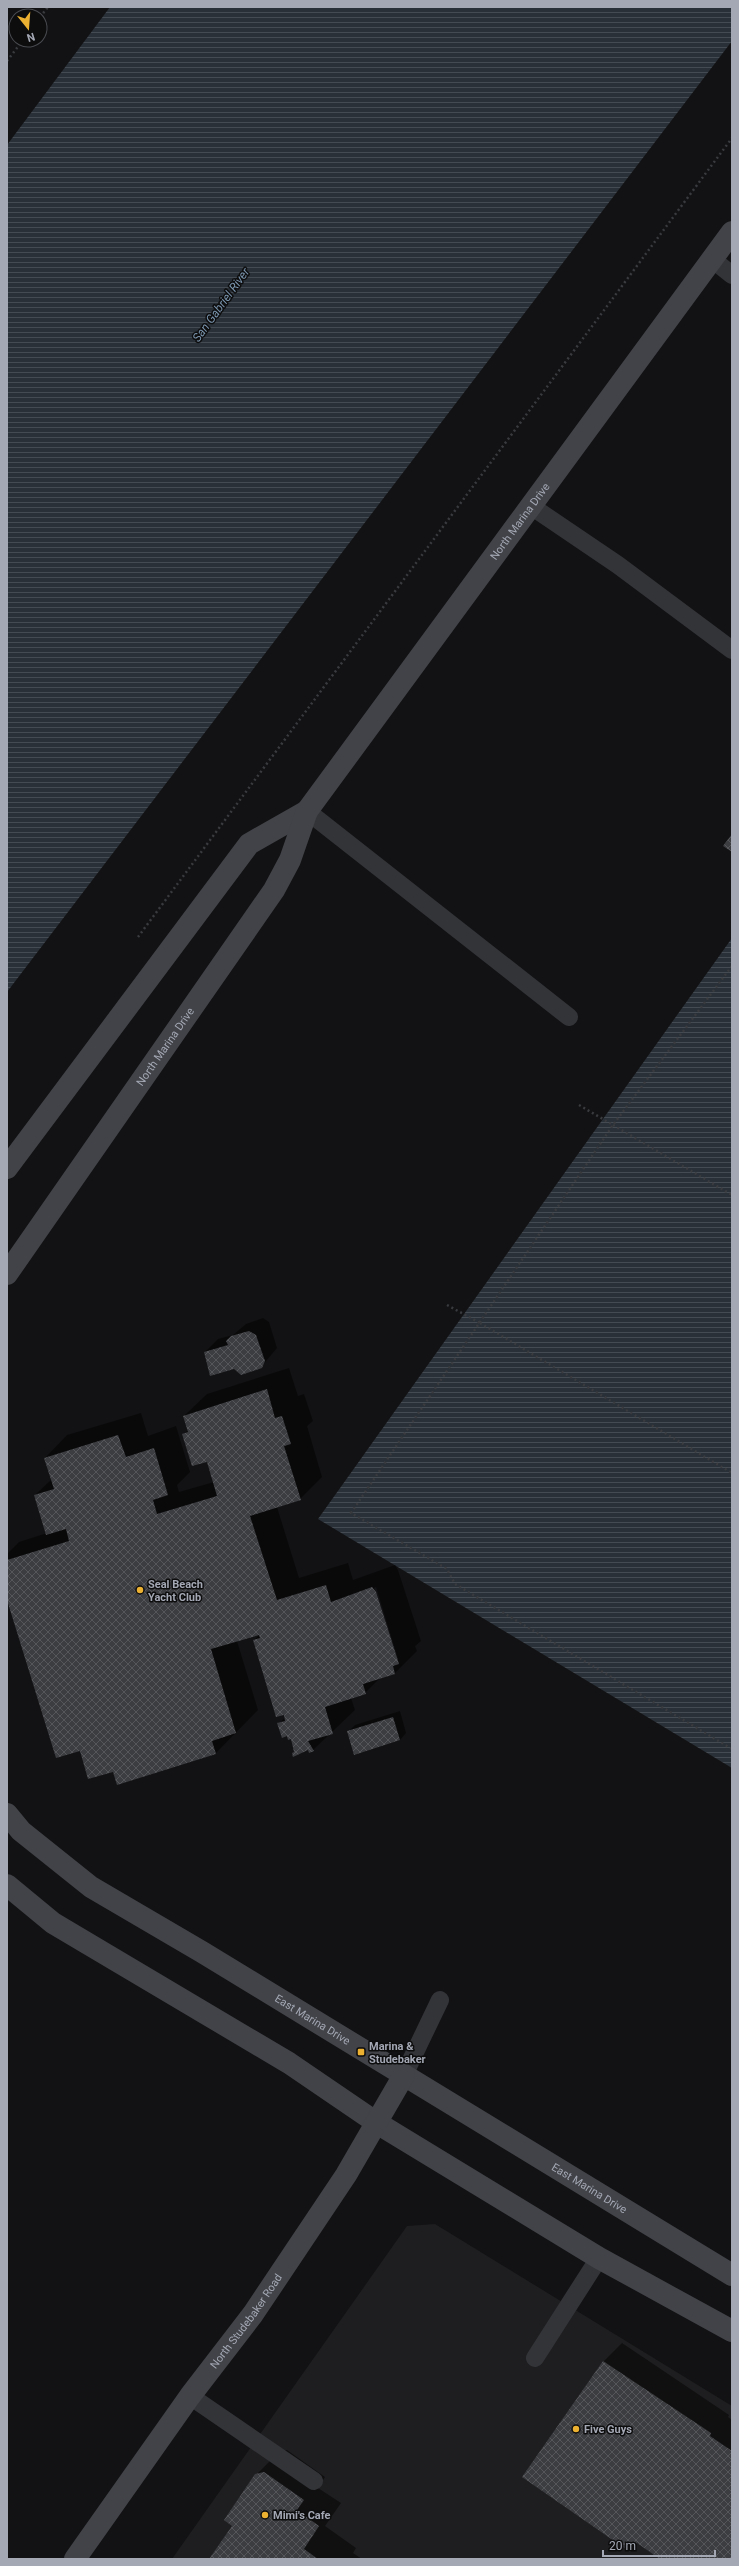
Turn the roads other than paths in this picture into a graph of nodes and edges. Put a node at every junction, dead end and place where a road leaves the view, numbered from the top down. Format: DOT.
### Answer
graph roads {
  1 [pos="732,232"];
  2 [pos="712,259"];
  3 [pos="732,275"];
  4 [pos="531,506"];
  5 [pos="732,650"];
  6 [pos="307,811"];
  7 [pos="569,1017"];
  8 [pos="7,1168"];
  9 [pos="7,1274"];
  10 [pos="7,1814"];
  11 [pos="7,1885"];
  12 [pos="440,2000"];
  13 [pos="404,2075"];
  14 [pos="377,2122"];
  15 [pos="599,2258"];
  16 [pos="732,2275"];
  17 [pos="732,2332"];
  18 [pos="534,2358"];
  19 [pos="190,2396"];
  20 [pos="314,2482"];
  21 [pos="76,2559"];
  1 -- 2 [label="main road, North Marina Drive"];
  2 -- 3 [label="lane"];
  2 -- 4 [label="main road, North Marina Drive"];
  4 -- 5 [label="lane"];
  4 -- 6 [label="main road, North Marina Drive"];
  6 -- 7 [label="lane"];
  6 -- 8 [label="main road, North Marina Drive"];
  6 -- 9 [label="main road, North Marina Drive"];
  10 -- 13 [label="main road, East Marina Drive"];
  11 -- 14 [label="main road"];
  12 -- 13 [label="lane"];
  13 -- 14 [label="main road, North Studebaker Road"];
  13 -- 16 [label="main road, East Marina Drive"];
  14 -- 15 [label="main road"];
  14 -- 19 [label="main road, North Studebaker Road"];
  15 -- 17 [label="main road"];
  15 -- 18 [label="lane"];
  19 -- 20 [label="lane"];
  19 -- 21 [label="main road, North Studebaker Road"];
}
